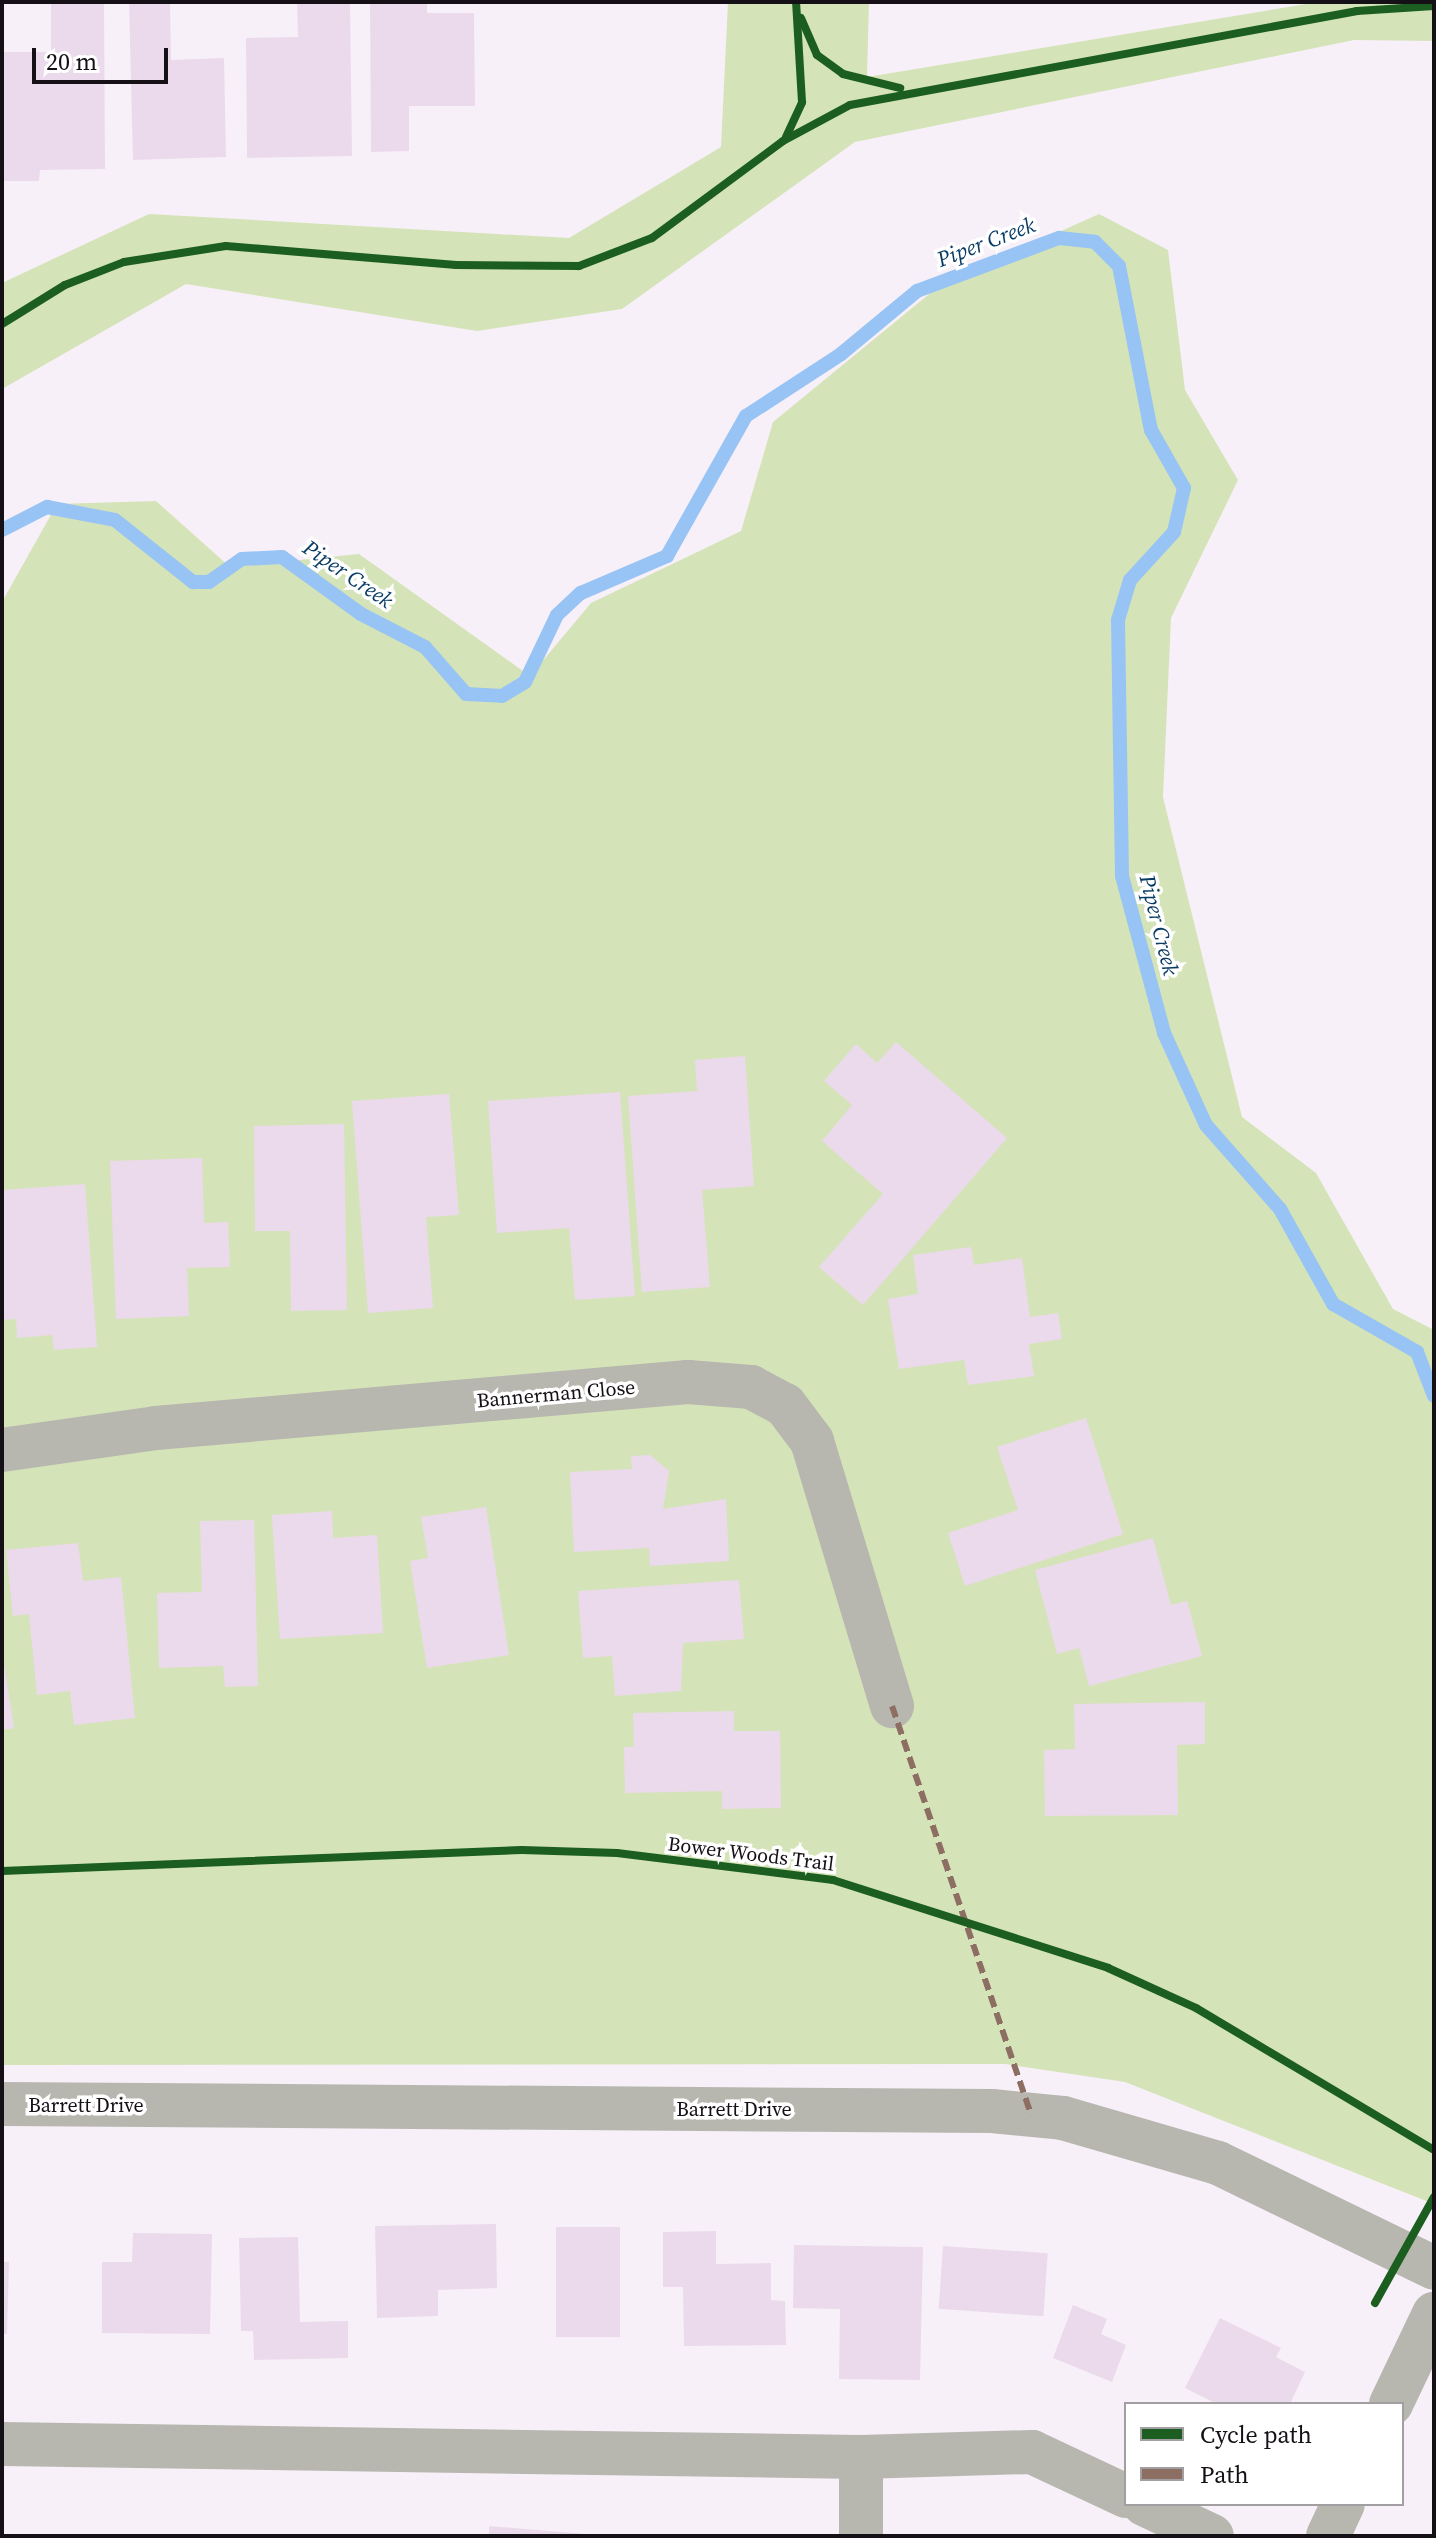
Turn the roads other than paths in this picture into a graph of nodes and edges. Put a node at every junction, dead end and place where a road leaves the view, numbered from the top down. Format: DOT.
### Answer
graph roads {
  1 [pos="2,1450"];
  2 [pos="892,1706"];
  3 [pos="2,2104"];
  4 [pos="1434,2268"];
  5 [pos="1434,2314"];
  6 [pos="1392,2402"];
  7 [pos="2,2444"];
  8 [pos="861,2457"];
  9 [pos="1124,2495"];
  10 [pos="1148,2506"];
  11 [pos="1342,2506"];
  12 [pos="861,2536"];
  13 [pos="1212,2536"];
  14 [pos="1328,2536"];
  1 -- 2 [label="street, Bannerman Close"];
  3 -- 4 [label="street, Barrett Drive"];
  5 -- 6 [label="street"];
  7 -- 8 [label="street"];
  8 -- 9 [label="street"];
  8 -- 12 [label="street"];
  10 -- 13 [label="street"];
  11 -- 14 [label="street"];
}
